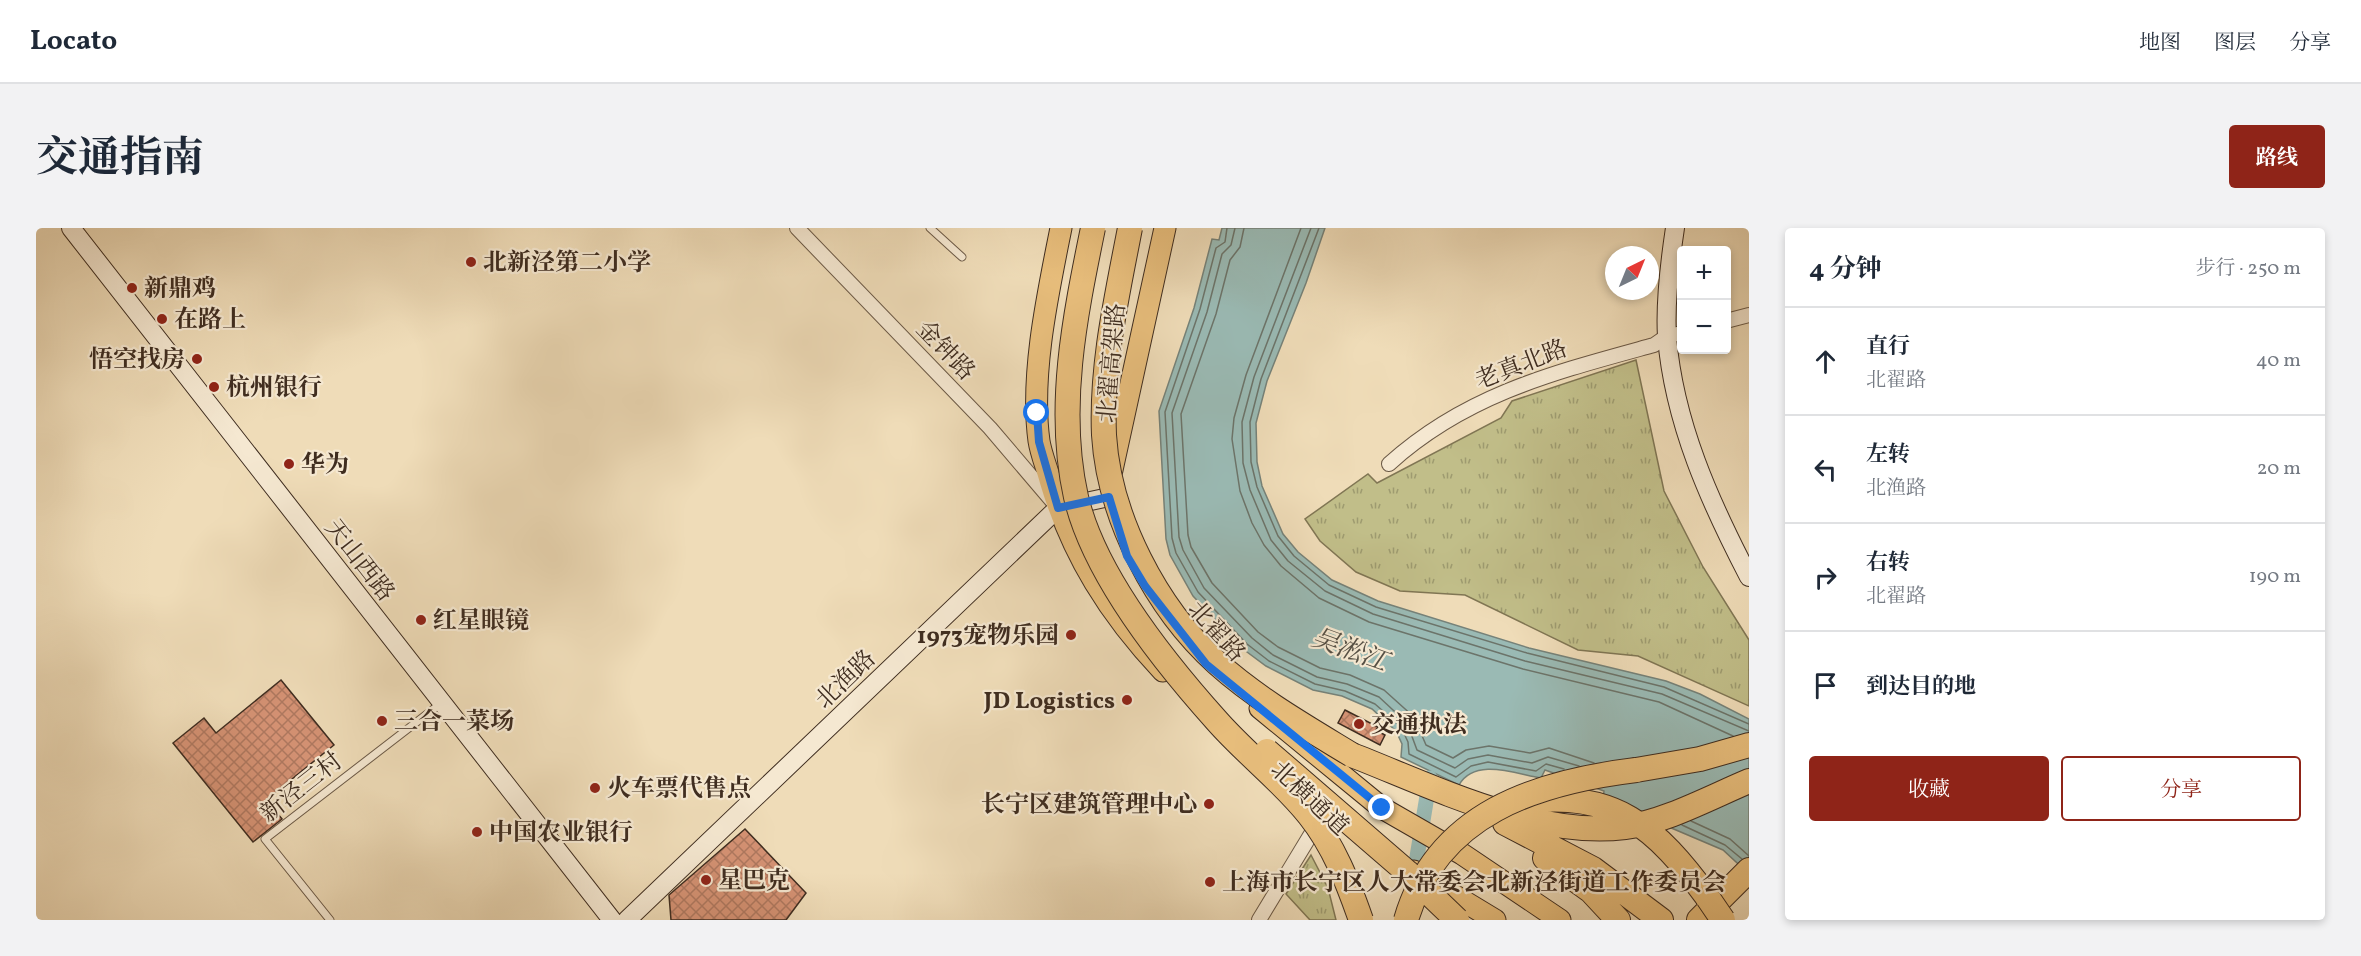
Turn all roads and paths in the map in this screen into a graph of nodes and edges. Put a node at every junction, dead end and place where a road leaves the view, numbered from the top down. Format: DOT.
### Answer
graph roads {
  1 [pos="71,228"];
  2 [pos="796,228"];
  3 [pos="930,228"];
  4 [pos="1060,228"];
  5 [pos="1093,228"];
  6 [pos="1130,228"];
  7 [pos="1165,228"];
  8 [pos="1675,228"];
  9 [pos="962,257"];
  10 [pos="1749,315"];
  11 [pos="1731,320"];
  12 [pos="1674,334"];
  13 [pos="1389,465"];
  14 [pos="1109,497"];
  15 [pos="1058,508"];
  16 [pos="1749,577"];
  17 [pos="1181,677"];
  18 [pos="442,702"];
  19 [pos="1749,745"];
  20 [pos="1352,754"];
  21 [pos="1749,780"];
  22 [pos="1505,805"];
  23 [pos="1326,808"];
  24 [pos="1749,870"];
  25 [pos="1463,911"];
  26 [pos="330,920"];
  27 [pos="612,920"];
  28 [pos="627,920"];
  29 [pos="1259,920"];
  30 [pos="1361,920"];
  31 [pos="1406,920"];
  32 [pos="1438,920"];
  33 [pos="1495,920"];
  34 [pos="1560,920"];
  35 [pos="1618,920"];
  36 [pos="1661,920"];
  37 [pos="1699,920"];
  38 [pos="1723,920"];
  1 -- 18 [label="street, 天山西路"];
  2 -- 15 [label="street, 金钟路"];
  3 -- 9 [label="lane"];
  4 -- 15 [label="main road"];
  5 -- 17 [label="highway, 北翟高架路, bridge"];
  6 -- 20 [label="highway, 北翟高架路, bridge"];
  7 -- 14 [label="main road, 北翟路"];
  8 -- 12 [label="street"];
  10 -- 11 [label="street"];
  12 -- 13 [label="street, 老真北路"];
  12 -- 16 [label="street"];
  14 -- 15 [label="street"];
  14 -- 34 [label="main road, 北翟路"];
  15 -- 23 [label="main road"];
  15 -- 28 [label="street, 北渔路"];
  17 -- 25 [label="highway, bridge"];
  17 -- 30 [label="highway, bridge"];
  17 -- 32 [label="highway, 北横通道, bridge"];
  18 -- 26 [label="lane, 新泾三村"];
  18 -- 27 [label="street, 天山西路"];
  19 -- 22 [label="highway, bridge"];
  20 -- 21 [label="highway, bridge"];
  20 -- 35 [label="highway, bridge"];
  20 -- 36 [label="highway, bridge"];
  22 -- 31 [label="highway, bridge"];
  22 -- 38 [label="highway, bridge"];
  23 -- 25 [label="main road, bridge"];
  23 -- 29 [label="street"];
  24 -- 37 [label="highway"];
  25 -- 33 [label="main road"];
}
